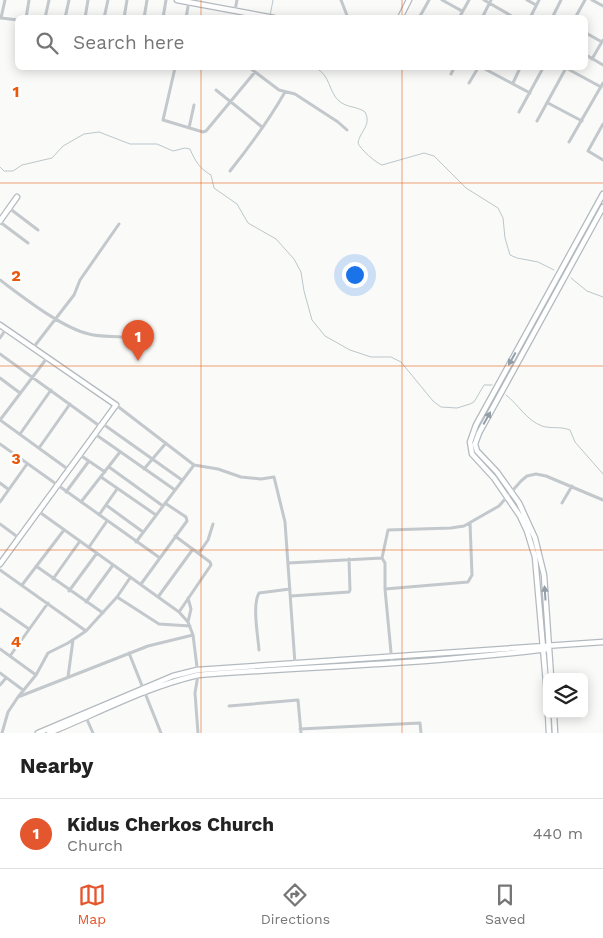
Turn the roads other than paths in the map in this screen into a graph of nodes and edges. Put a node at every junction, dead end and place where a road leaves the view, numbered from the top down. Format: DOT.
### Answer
graph roads {
  1 [pos="5,0"];
  2 [pos="29,0"];
  3 [pos="49,0"];
  4 [pos="69,0"];
  5 [pos="88,0"];
  6 [pos="108,0"];
  7 [pos="127,0"];
  8 [pos="147,0"];
  9 [pos="166,0"];
  10 [pos="177,0"];
  11 [pos="215,0"];
  12 [pos="237,0"];
  13 [pos="341,0"];
  14 [pos="409,0"];
  15 [pos="429,0"];
  16 [pos="442,0"];
  17 [pos="469,0"];
  18 [pos="484,0"];
  19 [pos="527,0"];
  20 [pos="539,0"];
  21 [pos="561,0"];
  22 [pos="585,0"];
  23 [pos="592,0"];
  24 [pos="189,1"];
  25 [pos="490,1"];
  26 [pos="536,5"];
  27 [pos="214,6"];
  28 [pos="603,6"];
  29 [pos="235,10"];
  30 [pos="462,12"];
  31 [pos="507,13"];
  32 [pos="26,15"];
  33 [pos="46,15"];
  34 [pos="66,15"];
  35 [pos="86,15"];
  36 [pos="105,15"];
  37 [pos="124,15"];
  38 [pos="144,15"];
  39 [pos="164,15"];
  40 [pos="187,15"];
  41 [pos="247,15"];
  42 [pos="347,15"];
  43 [pos="402,15"];
  44 [pos="421,15"];
  45 [pos="460,15"];
  46 [pos="483,15"];
  47 [pos="510,15"];
  48 [pos="531,15"];
  49 [pos="555,15"];
  50 [pos="577,15"];
  51 [pos="1,18"];
  52 [pos="15,20"];
  53 [pos="588,34"];
  54 [pos="603,42"];
  55 [pos="588,56"];
  56 [pos="592,59"];
  57 [pos="603,65"];
  58 [pos="175,70"];
  59 [pos="252,70"];
  60 [pos="453,70"];
  61 [pos="477,70"];
  62 [pos="486,70"];
  63 [pos="519,70"];
  64 [pos="543,70"];
  65 [pos="565,70"];
  66 [pos="570,70"];
  67 [pos="255,72"];
  68 [pos="451,74"];
  69 [pos="469,83"];
  70 [pos="512,83"];
  71 [pos="603,83"];
  72 [pos="601,87"];
  73 [pos="216,90"];
  74 [pos="285,92"];
  75 [pos="530,92"];
  76 [pos="230,102"];
  77 [pos="548,103"];
  78 [pos="194,105"];
  79 [pos="519,112"];
  80 [pos="537,121"];
  81 [pos="582,121"];
  82 [pos="603,124"];
  83 [pos="262,127"];
  84 [pos="189,128"];
  85 [pos="347,130"];
  86 [pos="569,142"];
  87 [pos="603,160"];
  88 [pos="230,171"];
  89 [pos="603,194"];
  90 [pos="17,197"];
  91 [pos="603,207"];
  92 [pos="9,208"];
  93 [pos="0,221"];
  94 [pos="119,224"];
  95 [pos="38,230"];
  96 [pos="581,233"];
  97 [pos="587,236"];
  98 [pos="28,243"];
  99 [pos="0,280"];
  100 [pos="544,307"];
  101 [pos="56,318"];
  102 [pos="0,325"];
  103 [pos="6,329"];
  104 [pos="123,337"];
  105 [pos="0,338"];
  106 [pos="34,348"];
  107 [pos="0,354"];
  108 [pos="47,358"];
  109 [pos="32,377"];
  110 [pos="0,379"];
  111 [pos="51,390"];
  112 [pos="20,393"];
  113 [pos="70,404"];
  114 [pos="116,405"];
  115 [pos="0,420"];
  116 [pos="102,425"];
  117 [pos="20,434"];
  118 [pos="95,434"];
  119 [pos="166,443"];
  120 [pos="0,444"];
  121 [pos="39,448"];
  122 [pos="120,452"];
  123 [pos="80,455"];
  124 [pos="153,459"];
  125 [pos="89,461"];
  126 [pos="27,464"];
  127 [pos="194,465"];
  128 [pos="109,467"];
  129 [pos="69,470"];
  130 [pos="144,470"];
  131 [pos="105,472"];
  132 [pos="101,477"];
  133 [pos="182,480"];
  134 [pos="0,483"];
  135 [pos="57,485"];
  136 [pos="572,486"];
  137 [pos="8,489"];
  138 [pos="117,489"];
  139 [pos="175,490"];
  140 [pos="66,492"];
  141 [pos="512,492"];
  142 [pos="508,497"];
  143 [pos="603,500"];
  144 [pos="0,502"];
  145 [pos="81,502"];
  146 [pos="562,503"];
  147 [pos="106,505"];
  148 [pos="164,505"];
  149 [pos="38,511"];
  150 [pos="99,515"];
  151 [pos="156,516"];
  152 [pos="107,521"];
  153 [pos="470,523"];
  154 [pos="0,524"];
  155 [pos="213,524"];
  156 [pos="64,530"];
  157 [pos="144,532"];
  158 [pos="175,536"];
  159 [pos="19,538"];
  160 [pos="80,541"];
  161 [pos="136,542"];
  162 [pos="89,547"];
  163 [pos="193,549"];
  164 [pos="97,553"];
  165 [pos="199,554"];
  166 [pos="160,558"];
  167 [pos="382,558"];
  168 [pos="349,559"];
  169 [pos="288,563"];
  170 [pos="0,564"];
  171 [pos="113,565"];
  172 [pos="36,566"];
  173 [pos="0,570"];
  174 [pos="130,578"];
  175 [pos="52,579"];
  176 [pos="141,584"];
  177 [pos="22,585"];
  178 [pos="290,589"];
  179 [pos="385,589"];
  180 [pos="69,591"];
  181 [pos="291,596"];
  182 [pos="117,597"];
  183 [pos="158,597"];
  184 [pos="188,597"];
  185 [pos="86,602"];
  186 [pos="48,603"];
  187 [pos="0,609"];
  188 [pos="179,612"];
  189 [pos="103,613"];
  190 [pos="189,624"];
  191 [pos="29,629"];
  192 [pos="86,630"];
  193 [pos="194,635"];
  194 [pos="74,639"];
  195 [pos="603,642"];
  196 [pos="546,647"];
  197 [pos="0,649"];
  198 [pos="258,650"];
  199 [pos="130,653"];
  200 [pos="10,656"];
  201 [pos="392,660"];
  202 [pos="295,665"];
  203 [pos="0,673"];
  204 [pos="198,673"];
  205 [pos="547,673"];
  206 [pos="550,673"];
  207 [pos="36,675"];
  208 [pos="68,677"];
  209 [pos="6,678"];
  210 [pos="0,686"];
  211 [pos="23,690"];
  212 [pos="145,690"];
  213 [pos="18,697"];
  214 [pos="229,706"];
  215 [pos="85,716"];
  216 [pos="548,718"];
  217 [pos="554,718"];
  218 [pos="4,719"];
  219 [pos="0,722"];
  220 [pos="361,727"];
  221 [pos="300,731"];
  222 [pos="47,732"];
  223 [pos="2,733"];
  224 [pos="38,733"];
  225 [pos="93,733"];
  226 [pos="160,733"];
  227 [pos="198,733"];
  228 [pos="362,733"];
  229 [pos="421,733"];
  230 [pos="549,733"];
  231 [pos="555,733"];
  1 -- 51 [label="street"];
  2 -- 32 [label="street"];
  3 -- 33 [label="street"];
  4 -- 34 [label="street"];
  5 -- 35 [label="street"];
  6 -- 36 [label="street"];
  7 -- 37 [label="street"];
  8 -- 38 [label="street"];
  9 -- 39 [label="street"];
  10 -- 24 [label="street"];
  11 -- 27 [label="street"];
  12 -- 29 [label="street"];
  13 -- 42 [label="street"];
  14 -- 43 [label="street"];
  15 -- 44 [label="street"];
  16 -- 30 [label="street"];
  17 -- 30 [label="street"];
  18 -- 25 [label="street"];
  19 -- 26 [label="street"];
  20 -- 26 [label="street"];
  21 -- 49 [label="street"];
  22 -- 50 [label="street"];
  23 -- 28 [label="street"];
  24 -- 27 [label="street"];
  24 -- 40 [label="street"];
  25 -- 31 [label="street"];
  25 -- 46 [label="street"];
  26 -- 48 [label="street"];
  27 -- 29 [label="street"];
  29 -- 41 [label="street"];
  30 -- 45 [label="street"];
  31 -- 47 [label="street"];
  51 -- 52 [label="street"];
  53 -- 54 [label="street"];
  54 -- 56 [label="street"];
  55 -- 56 [label="street"];
  56 -- 57 [label="street"];
  58 -- 84 [label="street"];
  59 -- 67 [label="street"];
  60 -- 68 [label="street"];
  61 -- 69 [label="street"];
  62 -- 70 [label="street"];
  63 -- 70 [label="street"];
  64 -- 75 [label="street"];
  65 -- 77 [label="street"];
  66 -- 72 [label="street"];
  67 -- 74 [label="street"];
  67 -- 76 [label="street"];
  70 -- 75 [label="street"];
  71 -- 72 [label="street"];
  72 -- 81 [label="street"];
  73 -- 76 [label="street"];
  74 -- 83 [label="street"];
  74 -- 85 [label="street"];
  75 -- 79 [label="street"];
  76 -- 83 [label="street"];
  76 -- 84 [label="street"];
  77 -- 80 [label="street"];
  77 -- 81 [label="street"];
  78 -- 84 [label="street"];
  81 -- 86 [label="street"];
  82 -- 87 [label="street"];
  83 -- 88 [label="street"];
  89 -- 96 [label="street"];
  90 -- 92 [label="street"];
  91 -- 97 [label="street"];
  92 -- 93 [label="street"];
  92 -- 95 [label="street"];
  93 -- 98 [label="street"];
  94 -- 101 [label="street"];
  96 -- 97 [label="street"];
  96 -- 100 [label="street"];
  97 -- 100 [label="street"];
  99 -- 101 [label="street"];
  141 -- 100 [label="street, one-way"];
  100 -- 142 [label="street, one-way"];
  101 -- 104 [label="street"];
  101 -- 106 [label="street"];
  102 -- 103 [label="street"];
  103 -- 105 [label="street"];
  103 -- 106 [label="street"];
  106 -- 108 [label="street"];
  107 -- 109 [label="street"];
  108 -- 109 [label="street"];
  108 -- 114 [label="street"];
  109 -- 111 [label="street"];
  109 -- 112 [label="street"];
  110 -- 112 [label="street"];
  111 -- 113 [label="street"];
  111 -- 117 [label="street"];
  112 -- 115 [label="street"];
  113 -- 116 [label="street"];
  113 -- 121 [label="street"];
  114 -- 116 [label="street"];
  114 -- 119 [label="street"];
  115 -- 117 [label="street"];
  116 -- 118 [label="street"];
  116 -- 124 [label="street"];
  117 -- 121 [label="street"];
  118 -- 122 [label="street"];
  118 -- 123 [label="street"];
  119 -- 124 [label="street"];
  119 -- 127 [label="street"];
  120 -- 126 [label="street"];
  121 -- 129 [label="street"];
  122 -- 128 [label="street"];
  122 -- 130 [label="street"];
  123 -- 125 [label="street"];
  123 -- 129 [label="street"];
  124 -- 130 [label="street"];
  124 -- 133 [label="street"];
  125 -- 131 [label="street"];
  125 -- 140 [label="street"];
  126 -- 135 [label="street"];
  126 -- 137 [label="street"];
  127 -- 133 [label="street"];
  127 -- 169 [label="street"];
  128 -- 131 [label="street"];
  128 -- 148 [label="street"];
  129 -- 135 [label="street"];
  130 -- 139 [label="street"];
  131 -- 132 [label="street"];
  132 -- 138 [label="street"];
  132 -- 145 [label="street"];
  133 -- 139 [label="street"];
  134 -- 137 [label="street"];
  135 -- 140 [label="street"];
  135 -- 149 [label="street"];
  136 -- 141 [label="street"];
  136 -- 143 [label="street"];
  136 -- 146 [label="street"];
  137 -- 144 [label="street"];
  138 -- 147 [label="street"];
  138 -- 151 [label="street"];
  139 -- 148 [label="street"];
  140 -- 145 [label="street"];
  141 -- 142 [label="street"];
  196 -- 141 [label="street, one-way"];
  142 -- 153 [label="street"];
  142 -- 196 [label="street"];
  145 -- 150 [label="street"];
  147 -- 150 [label="street"];
  147 -- 157 [label="street"];
  148 -- 151 [label="street"];
  148 -- 158 [label="street"];
  149 -- 156 [label="street"];
  149 -- 159 [label="street"];
  150 -- 152 [label="street"];
  151 -- 157 [label="street"];
  152 -- 161 [label="street"];
  152 -- 162 [label="street"];
  153 -- 167 [label="street"];
  153 -- 179 [label="street"];
  154 -- 159 [label="street"];
  155 -- 165 [label="street"];
  156 -- 160 [label="street"];
  156 -- 172 [label="street"];
  157 -- 161 [label="street"];
  158 -- 163 [label="street"];
  158 -- 166 [label="street"];
  159 -- 170 [label="street"];
  160 -- 162 [label="street"];
  160 -- 175 [label="street"];
  161 -- 166 [label="street"];
  162 -- 164 [label="street"];
  163 -- 165 [label="street"];
  163 -- 183 [label="street"];
  164 -- 171 [label="street"];
  164 -- 180 [label="street"];
  165 -- 184 [label="street"];
  166 -- 176 [label="street"];
  167 -- 168 [label="street"];
  167 -- 179 [label="street"];
  168 -- 169 [label="street"];
  168 -- 181 [label="street"];
  169 -- 178 [label="street"];
  171 -- 174 [label="street"];
  171 -- 185 [label="street"];
  172 -- 175 [label="street"];
  172 -- 177 [label="street"];
  173 -- 177 [label="street"];
  174 -- 176 [label="street"];
  174 -- 182 [label="street"];
  175 -- 180 [label="street"];
  176 -- 183 [label="street"];
  177 -- 186 [label="street"];
  178 -- 181 [label="street"];
  178 -- 198 [label="street"];
  179 -- 201 [label="street"];
  180 -- 185 [label="street"];
  181 -- 202 [label="street"];
  182 -- 189 [label="street"];
  182 -- 190 [label="street"];
  183 -- 188 [label="street"];
  184 -- 188 [label="street"];
  184 -- 190 [label="street"];
  185 -- 189 [label="street"];
  186 -- 191 [label="street"];
  186 -- 192 [label="street"];
  187 -- 191 [label="street"];
  188 -- 190 [label="street"];
  189 -- 192 [label="street"];
  190 -- 193 [label="street"];
  191 -- 200 [label="street"];
  192 -- 194 [label="street"];
  193 -- 199 [label="street"];
  193 -- 204 [label="street"];
  194 -- 207 [label="street"];
  194 -- 208 [label="street"];
  195 -- 196 [label="street"];
  196 -- 201 [label="street"];
  196 -- 205 [label="street"];
  196 -- 206 [label="street"];
  197 -- 200 [label="street"];
  199 -- 208 [label="street"];
  199 -- 212 [label="street"];
  200 -- 207 [label="street"];
  201 -- 202 [label="street"];
  202 -- 204 [label="street"];
  203 -- 209 [label="street"];
  204 -- 212 [label="street"];
  204 -- 227 [label="street"];
  207 -- 211 [label="street"];
  208 -- 213 [label="street"];
  209 -- 210 [label="street"];
  209 -- 211 [label="street"];
  211 -- 213 [label="street"];
  212 -- 215 [label="street"];
  212 -- 226 [label="street"];
  213 -- 218 [label="street"];
  214 -- 221 [label="street"];
  215 -- 222 [label="street"];
  215 -- 225 [label="street"];
  216 -- 230 [label="street"];
  217 -- 231 [label="street"];
  218 -- 219 [label="street"];
  218 -- 223 [label="street"];
  220 -- 221 [label="street"];
  220 -- 228 [label="street"];
  220 -- 229 [label="street"];
  222 -- 224 [label="street"];
}
